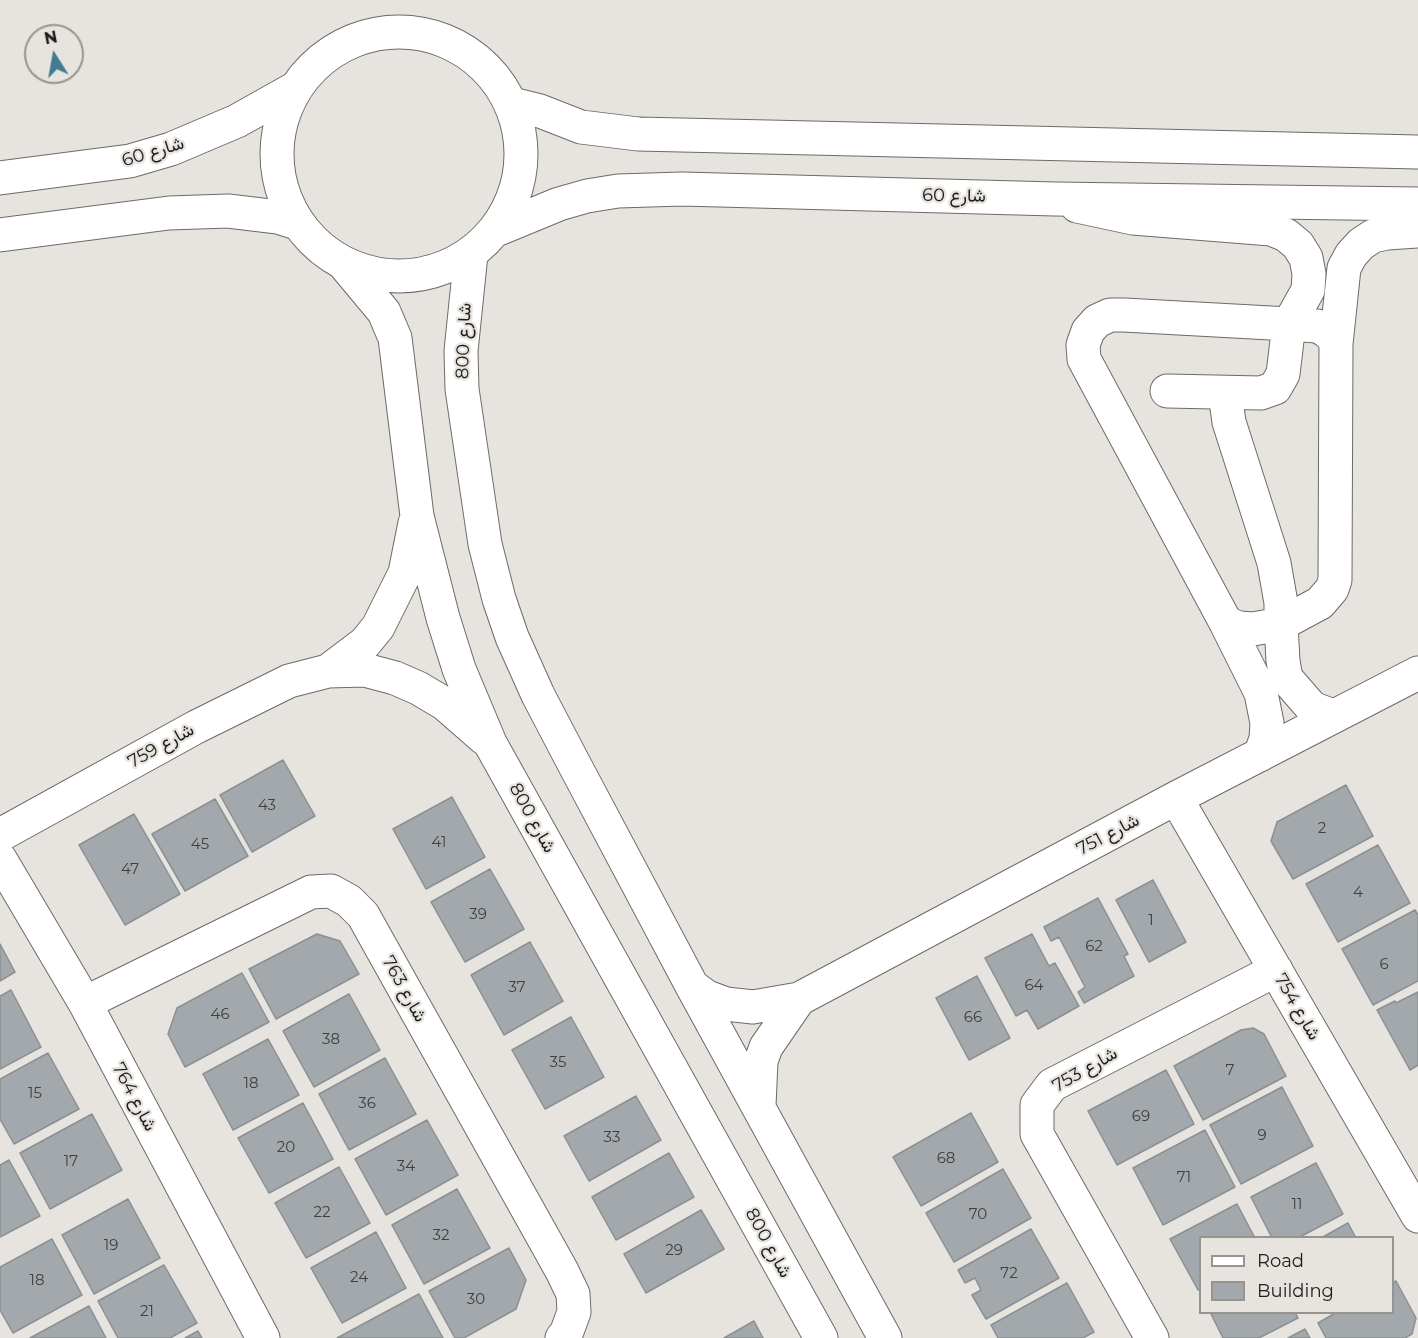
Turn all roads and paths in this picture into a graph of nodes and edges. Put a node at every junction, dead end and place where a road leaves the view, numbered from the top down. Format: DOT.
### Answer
graph roads {
  1 [pos="294,89"];
  2 [pos="512,104"];
  3 [pos="1418,152"];
  4 [pos="0,178"];
  5 [pos="1055,199"];
  6 [pos="1418,204"];
  7 [pos="297,223"];
  8 [pos="496,230"];
  9 [pos="1418,231"];
  10 [pos="0,235"];
  11 [pos="471,254"];
  12 [pos="344,264"];
  13 [pos="1289,324"];
  14 [pos="1336,344"];
  15 [pos="1167,391"];
  16 [pos="1225,393"];
  17 [pos="417,516"];
  18 [pos="1226,623"];
  19 [pos="1281,624"];
  20 [pos="328,671"];
  21 [pos="1418,673"];
  22 [pos="1333,716"];
  23 [pos="490,743"];
  24 [pos="1260,755"];
  25 [pos="1176,798"];
  26 [pos="0,835"];
  27 [pos="0,859"];
  28 [pos="1276,970"];
  29 [pos="692,986"];
  30 [pos="799,999"];
  31 [pos="85,1003"];
  32 [pos="759,1107"];
  33 [pos="1418,1216"];
  34 [pos="262,1338"];
  35 [pos="562,1338"];
  36 [pos="821,1338"];
  37 [pos="885,1338"];
  38 [pos="1152,1338"];
  1 -- 2 [label="street"];
  1 -- 4 [label="street, شارع 60"];
  1 -- 7 [label="street"];
  2 -- 3 [label="street"];
  2 -- 8 [label="street"];
  5 -- 6 [label="street, شارع 60"];
  5 -- 8 [label="street, شارع 60"];
  5 -- 13 [label="street"];
  7 -- 10 [label="street"];
  7 -- 12 [label="street"];
  8 -- 11 [label="street"];
  9 -- 14 [label="street"];
  11 -- 12 [label="street"];
  11 -- 29 [label="street, شارع 800"];
  12 -- 17 [label="street, شارع 800"];
  13 -- 14 [label="street"];
  13 -- 16 [label="street"];
  13 -- 18 [label="street"];
  14 -- 19 [label="street"];
  15 -- 16 [label="street"];
  16 -- 19 [label="street"];
  17 -- 20 [label="street, شارع 759"];
  17 -- 23 [label="street, شارع 800"];
  18 -- 19 [label="street"];
  18 -- 24 [label="street"];
  19 -- 22 [label="street"];
  20 -- 23 [label="street, شارع 759"];
  20 -- 26 [label="street, شارع 759"];
  21 -- 22 [label="street, شارع 751"];
  22 -- 24 [label="street, شارع 751"];
  23 -- 36 [label="street, شارع 800"];
  24 -- 25 [label="street, شارع 751"];
  25 -- 28 [label="street, شارع 754"];
  25 -- 30 [label="street, شارع 751"];
  27 -- 31 [label="street, شارع 764"];
  28 -- 33 [label="street, شارع 754"];
  28 -- 38 [label="street, شارع 753"];
  29 -- 30 [label="street, شارع 751"];
  29 -- 32 [label="street, شارع 800"];
  30 -- 32 [label="street, شارع 751"];
  31 -- 34 [label="street, شارع 764"];
  31 -- 35 [label="street, شارع 763"];
  32 -- 37 [label="street, شارع 800"];
}
